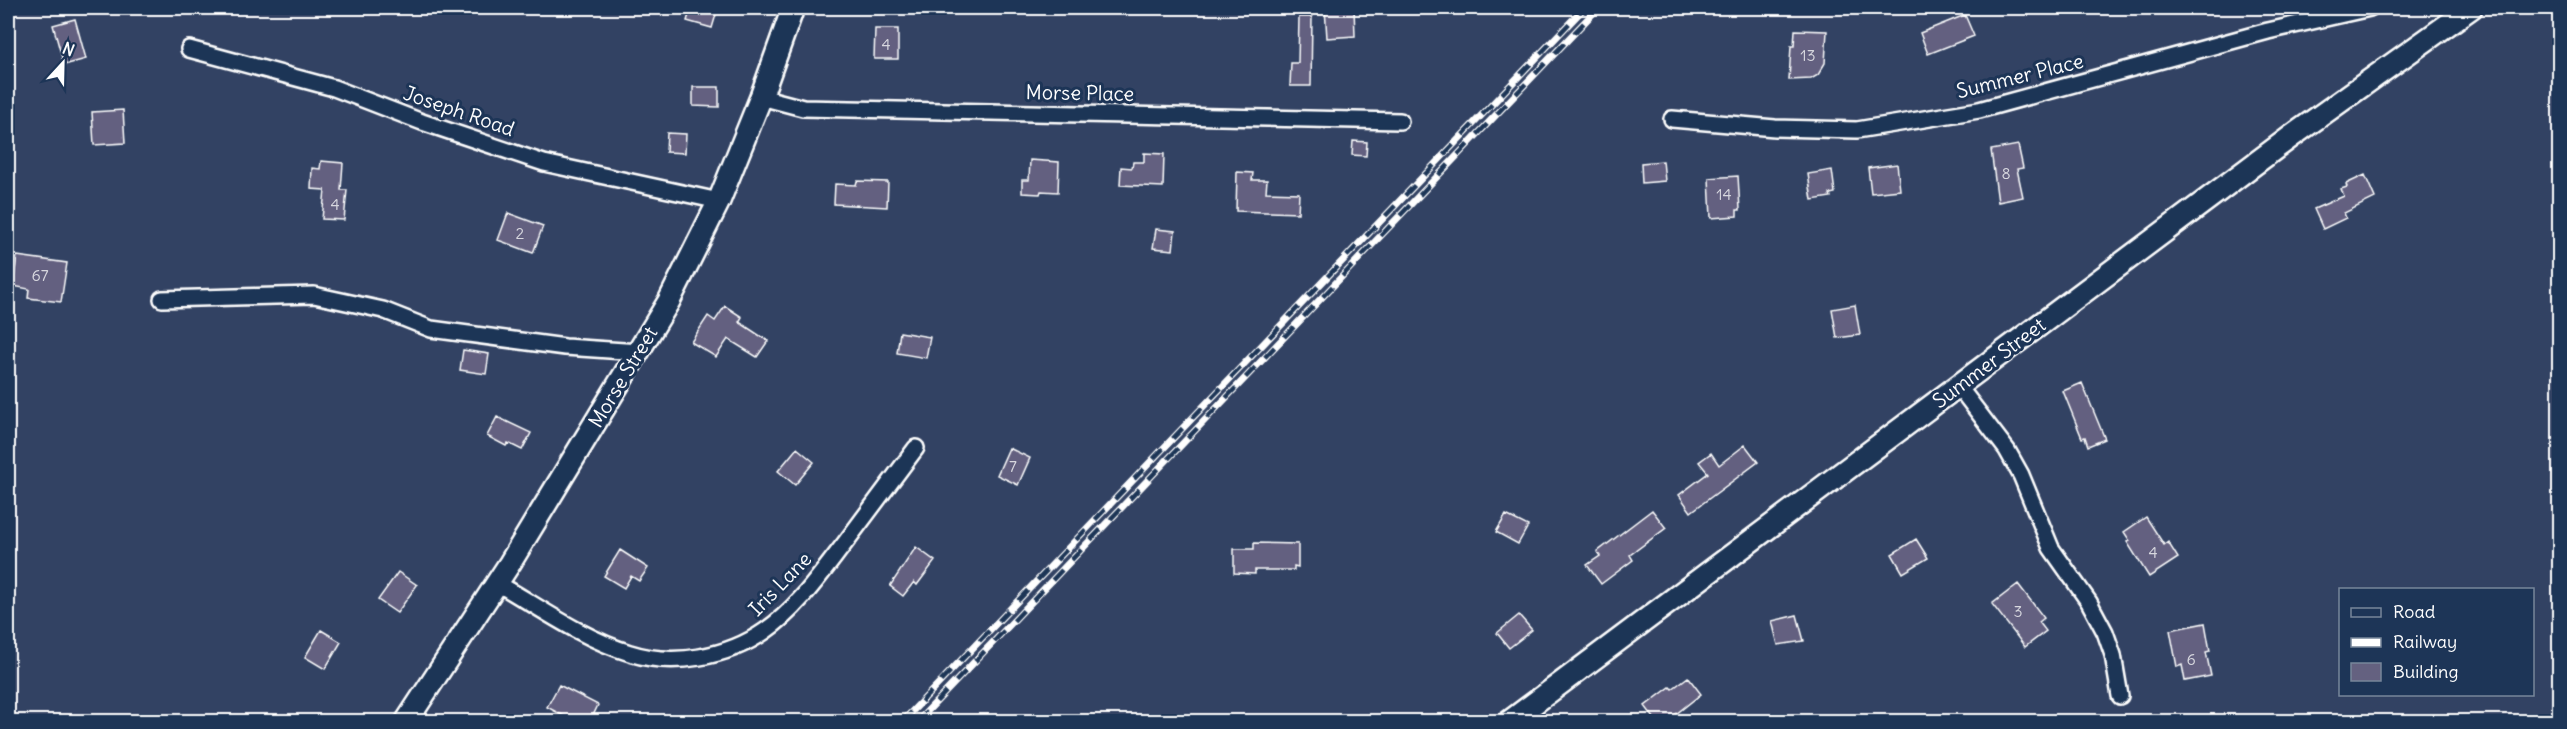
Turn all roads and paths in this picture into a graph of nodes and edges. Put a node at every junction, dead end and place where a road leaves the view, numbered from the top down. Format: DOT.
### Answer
graph roads {
  1 [pos="793,8"];
  2 [pos="2370,8"];
  3 [pos="2471,8"];
  4 [pos="189,49"];
  5 [pos="761,97"];
  6 [pos="1672,119"];
  7 [pos="1400,121"];
  8 [pos="719,201"];
  9 [pos="162,299"];
  10 [pos="639,352"];
  11 [pos="1959,387"];
  12 [pos="916,448"];
  13 [pos="496,583"];
  14 [pos="2120,696"];
  15 [pos="406,722"];
  16 [pos="1509,722"];
  1 -- 5 [label="main road, Morse Street"];
  2 -- 6 [label="street, Summer Place"];
  3 -- 11 [label="main road, Summer Street"];
  4 -- 8 [label="street, Joseph Road"];
  5 -- 7 [label="street, Morse Place"];
  5 -- 8 [label="main road, Morse Street"];
  8 -- 10 [label="main road, Morse Street"];
  9 -- 10 [label="street"];
  10 -- 13 [label="main road, Morse Street"];
  11 -- 14 [label="street"];
  11 -- 16 [label="main road, Summer Street"];
  12 -- 13 [label="street, Iris Lane"];
  13 -- 15 [label="main road, Morse Street"];
}
